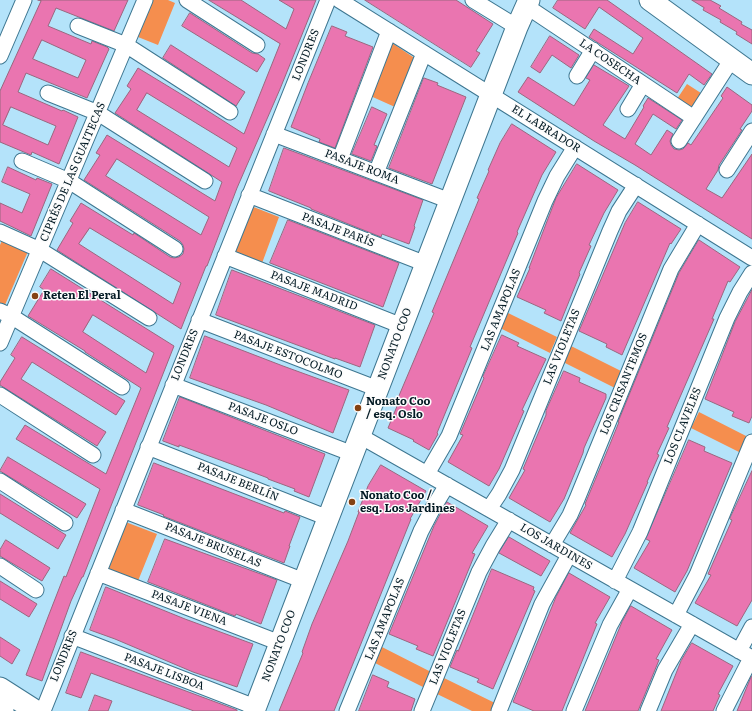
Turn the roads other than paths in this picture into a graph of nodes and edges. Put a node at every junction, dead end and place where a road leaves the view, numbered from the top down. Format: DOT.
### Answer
graph roads {
  1 [pos="24,0"];
  2 [pos="145,0"];
  3 [pos="186,0"];
  4 [pos="328,0"];
  5 [pos="339,0"];
  6 [pos="473,0"];
  7 [pos="528,3"];
  8 [pos="660,3"];
  9 [pos="78,26"];
  10 [pos="518,27"];
  11 [pos="389,31"];
  12 [pos="126,45"];
  13 [pos="257,45"];
  14 [pos="593,50"];
  15 [pos="424,53"];
  16 [pos="0,56"];
  17 [pos="732,59"];
  18 [pos="752,74"];
  19 [pos="577,76"];
  20 [pos="643,84"];
  21 [pos="48,93"];
  22 [pos="492,94"];
  23 [pos="628,109"];
  24 [pos="230,112"];
  25 [pos="98,113"];
  26 [pos="694,118"];
  27 [pos="752,131"];
  28 [pos="274,134"];
  29 [pos="678,141"];
  30 [pos="575,147"];
  31 [pos="340,159"];
  32 [pos="22,161"];
  33 [pos="727,170"];
  34 [pos="376,173"];
  35 [pos="69,181"];
  36 [pos="205,182"];
  37 [pos="636,185"];
  38 [pos="249,195"];
  39 [pos="450,201"];
  40 [pos="698,224"];
  41 [pos="0,232"];
  42 [pos="175,249"];
  43 [pos="40,250"];
  44 [pos="225,256"];
  45 [pos="752,258"];
  46 [pos="426,264"];
  47 [pos="752,273"];
  48 [pos="6,314"];
  49 [pos="149,318"];
  50 [pos="199,320"];
  51 [pos="402,326"];
  52 [pos="0,343"];
  53 [pos="173,385"];
  54 [pos="122,387"];
  55 [pos="378,389"];
  56 [pos="0,395"];
  57 [pos="752,442"];
  58 [pos="356,445"];
  59 [pos="148,447"];
  60 [pos="93,455"];
  61 [pos="427,474"];
  62 [pos="0,481"];
  63 [pos="447,485"];
  64 [pos="489,509"];
  65 [pos="123,510"];
  66 [pos="328,518"];
  67 [pos="509,520"];
  68 [pos="65,523"];
  69 [pos="552,545"];
  70 [pos="569,555"];
  71 [pos="0,566"];
  72 [pos="98,573"];
  73 [pos="304,581"];
  74 [pos="614,581"];
  75 [pos="630,589"];
  76 [pos="36,590"];
  77 [pos="679,611"];
  78 [pos="692,624"];
  79 [pos="752,627"];
  80 [pos="72,636"];
  81 [pos="280,643"];
  82 [pos="748,656"];
  83 [pos="0,688"];
  84 [pos="0,709"];
  85 [pos="254,709"];
  86 [pos="3,711"];
  87 [pos="36,711"];
  88 [pos="42,711"];
  89 [pos="347,711"];
  90 [pos="422,711"];
  91 [pos="499,711"];
  92 [pos="574,711"];
  93 [pos="648,711"];
  94 [pos="724,711"];
  1 -- 16 [label="street"];
  2 -- 12 [label="street, CIPRÉS DE LAS GUAITECAS"];
  3 -- 13 [label="street"];
  4 -- 28 [label="street, LONDRES"];
  5 -- 11 [label="street, EL LABRADOR"];
  6 -- 10 [label="street"];
  7 -- 10 [label="main road, NONATO COO"];
  7 -- 14 [label="street, LA COSECHA"];
  8 -- 17 [label="main road"];
  9 -- 12 [label="street"];
  10 -- 22 [label="main road, NONATO COO"];
  11 -- 15 [label="street, EL LABRADOR"];
  11 -- 31 [label="street"];
  12 -- 24 [label="street"];
  12 -- 25 [label="street, CIPRÉS DE LAS GUAITECAS"];
  14 -- 19 [label="street"];
  14 -- 20 [label="street, LA COSECHA"];
  15 -- 22 [label="street, EL LABRADOR"];
  15 -- 34 [label="street"];
  17 -- 18 [label="main road"];
  17 -- 26 [label="street"];
  20 -- 23 [label="street"];
  20 -- 26 [label="street, LA COSECHA"];
  21 -- 25 [label="street"];
  22 -- 30 [label="street, EL LABRADOR"];
  22 -- 39 [label="main road, NONATO COO"];
  25 -- 35 [label="street, CIPRÉS DE LAS GUAITECAS"];
  25 -- 36 [label="street"];
  26 -- 29 [label="street"];
  27 -- 33 [label="street"];
  28 -- 31 [label="street, PASAJE ROMA"];
  28 -- 38 [label="street, LONDRES"];
  30 -- 37 [label="street, EL LABRADOR"];
  30 -- 61 [label="street, LAS AMAPOLAS"];
  31 -- 34 [label="street, PASAJE ROMA"];
  32 -- 35 [label="street"];
  34 -- 39 [label="street, PASAJE ROMA"];
  35 -- 42 [label="street"];
  35 -- 43 [label="street, CIPRÉS DE LAS GUAITECAS"];
  37 -- 40 [label="street, EL LABRADOR"];
  37 -- 64 [label="street, LAS VIOLETAS"];
  38 -- 44 [label="street, LONDRES"];
  38 -- 46 [label="street, PASAJE PARÍS"];
  39 -- 46 [label="main road, NONATO COO"];
  40 -- 45 [label="street, EL LABRADOR"];
  40 -- 69 [label="street, LOS CRISANTEMOS"];
  41 -- 43 [label="street"];
  43 -- 48 [label="street, CIPRÉS DE LAS GUAITECAS"];
  43 -- 49 [label="street"];
  44 -- 50 [label="street, LONDRES"];
  44 -- 51 [label="street, PASAJE MADRID"];
  46 -- 51 [label="main road, NONATO COO"];
  47 -- 74 [label="street, LOS CLAVELES"];
  48 -- 52 [label="street, CIPRÉS DE LAS GUAITECAS"];
  48 -- 54 [label="street"];
  50 -- 53 [label="street, LONDRES"];
  50 -- 55 [label="street, PASAJE ESTOCOLMO"];
  51 -- 55 [label="main road, NONATO COO"];
  53 -- 58 [label="street, PASAJE OSLO"];
  53 -- 59 [label="street, LONDRES"];
  55 -- 58 [label="main road, NONATO COO"];
  56 -- 60 [label="street"];
  57 -- 77 [label="street"];
  58 -- 61 [label="street, LOS JARDINES"];
  58 -- 66 [label="main road, NONATO COO"];
  59 -- 65 [label="street, LONDRES"];
  59 -- 66 [label="street, PASAJE BERLÍN"];
  61 -- 63 [label="street, LOS JARDINES"];
  62 -- 68 [label="street"];
  63 -- 64 [label="street, LOS JARDINES"];
  63 -- 89 [label="street, LAS AMAPOLAS"];
  64 -- 67 [label="street, LOS JARDINES"];
  65 -- 72 [label="street, LONDRES"];
  65 -- 73 [label="street, PASAJE BRUSELAS"];
  66 -- 73 [label="main road, NONATO COO"];
  67 -- 69 [label="street, LOS JARDINES"];
  67 -- 90 [label="street, LAS VIOLETAS"];
  69 -- 70 [label="street, LOS JARDINES"];
  70 -- 74 [label="street, LOS JARDINES"];
  70 -- 91 [label="street"];
  71 -- 76 [label="street"];
  72 -- 80 [label="street, LONDRES"];
  72 -- 81 [label="street, PASAJE VIENA"];
  73 -- 81 [label="main road, NONATO COO"];
  74 -- 75 [label="street, LOS JARDINES"];
  75 -- 77 [label="street, LOS JARDINES"];
  75 -- 92 [label="street"];
  77 -- 78 [label="street, LOS JARDINES"];
  78 -- 82 [label="street, LOS JARDINES"];
  78 -- 93 [label="street"];
  79 -- 82 [label="street"];
  80 -- 85 [label="street, PASAJE LISBOA"];
  80 -- 88 [label="street, LONDRES"];
  81 -- 85 [label="main road, NONATO COO"];
  82 -- 94 [label="street"];
  83 -- 87 [label="main road"];
  84 -- 86 [label="main road"];
}
